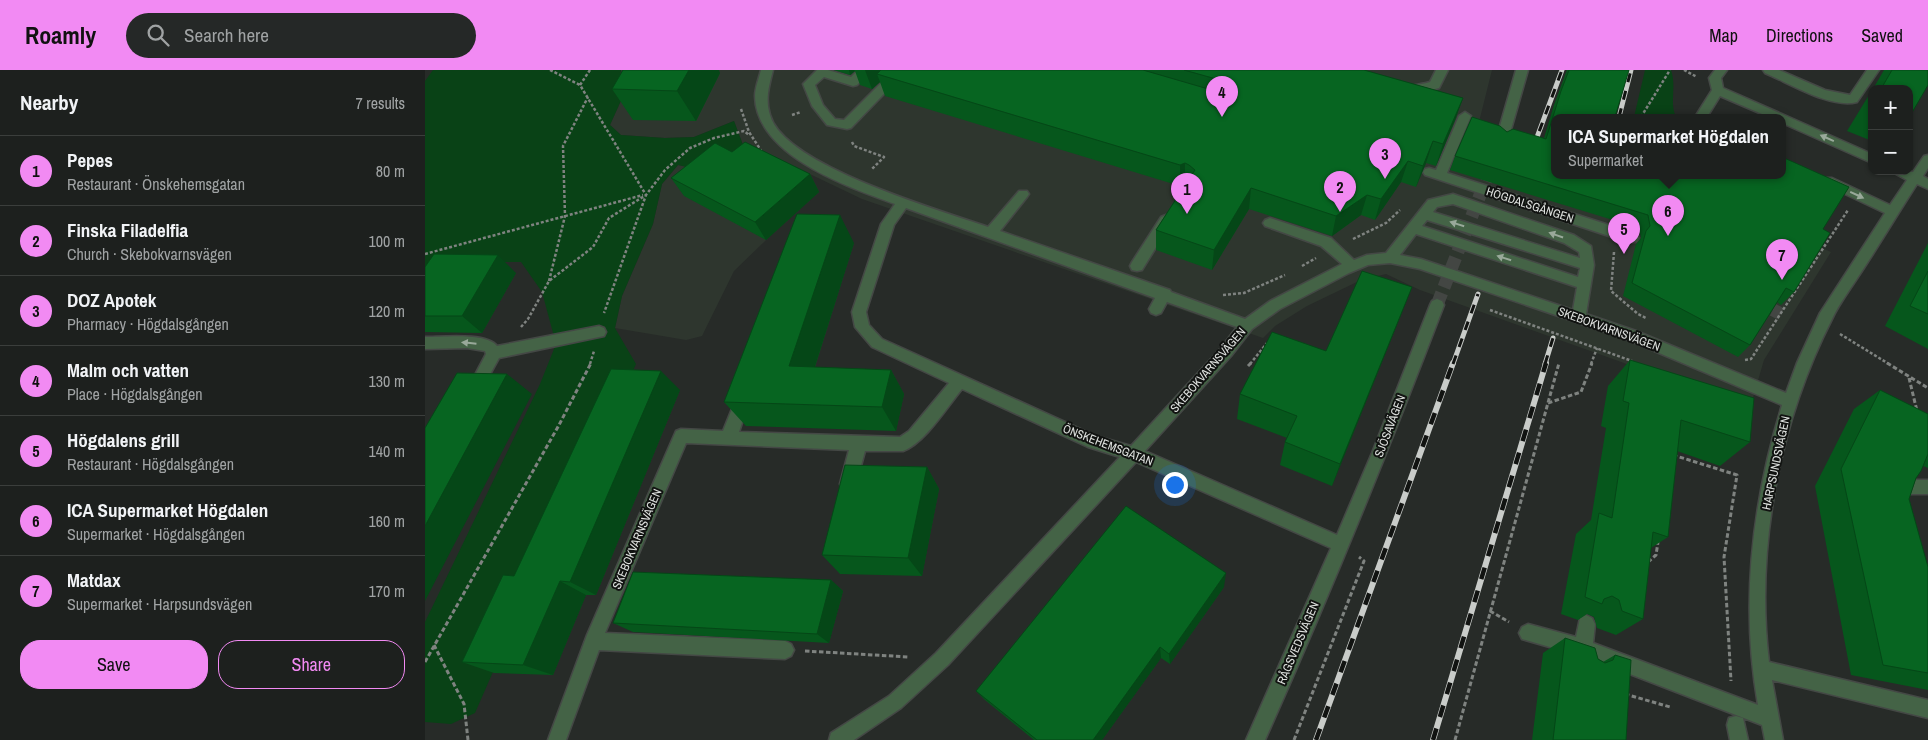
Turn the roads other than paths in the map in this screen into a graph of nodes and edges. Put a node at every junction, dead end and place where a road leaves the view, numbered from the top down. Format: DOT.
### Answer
graph roads {
  1 [pos="767,70"];
  2 [pos="865,70"];
  3 [pos="901,70"];
  4 [pos="1442,70"];
  5 [pos="1522,70"];
  6 [pos="1721,70"];
  7 [pos="1769,70"];
  8 [pos="1873,70"];
  9 [pos="1397,90"];
  10 [pos="1718,90"];
  11 [pos="1703,114"];
  12 [pos="1771,114"];
  13 [pos="1465,116"];
  14 [pos="1786,121"];
  15 [pos="1502,140"];
  16 [pos="1868,157"];
  17 [pos="1928,159"];
  18 [pos="1816,175"];
  19 [pos="1908,175"];
  20 [pos="1915,178"];
  21 [pos="1928,184"];
  22 [pos="1023,194"];
  23 [pos="904,202"];
  24 [pos="1174,208"];
  25 [pos="1892,211"];
  26 [pos="1423,214"];
  27 [pos="1269,223"];
  28 [pos="1414,228"];
  29 [pos="991,233"];
  30 [pos="1632,238"];
  31 [pos="1390,258"];
  32 [pos="1587,265"];
  33 [pos="1137,266"];
  34 [pos="1352,266"];
  35 [pos="1584,284"];
  36 [pos="1165,294"];
  37 [pos="1437,306"];
  38 [pos="1157,309"];
  39 [pos="1579,317"];
  40 [pos="1247,325"];
  41 [pos="599,332"];
  42 [pos="425,343"];
  43 [pos="493,353"];
  44 [pos="748,382"];
  45 [pos="959,382"];
  46 [pos="1789,401"];
  47 [pos="467,402"];
  48 [pos="729,437"];
  49 [pos="859,444"];
  50 [pos="1132,453"];
  51 [pos="1928,487"];
  52 [pos="844,498"];
  53 [pos="1896,514"];
  54 [pos="1339,544"];
  55 [pos="1586,624"];
  56 [pos="1527,633"];
  57 [pos="593,641"];
  58 [pos="785,650"];
  59 [pos="1583,657"];
  60 [pos="1762,669"];
  61 [pos="1928,709"];
  62 [pos="1770,719"];
  63 [pos="557,740"];
  64 [pos="838,740"];
  65 [pos="1255,740"];
  66 [pos="1774,740"];
  1 -- 23 [label="street"];
  2 -- 3 [label="street"];
  4 -- 9 [label="street"];
  5 -- 15 [label="street"];
  6 -- 10 [label="street"];
  7 -- 8 [label="street"];
  10 -- 11 [label="street"];
  10 -- 12 [label="street"];
  13 -- 30 [label="street, HÖGDALSGÅNGEN"];
  16 -- 14 [label="street, one-way"];
  17 -- 20 [label="street, HARPSUNDSVÄGEN"];
  18 -- 25 [label="street, one-way"];
  19 -- 20 [label="street"];
  20 -- 21 [label="street"];
  20 -- 25 [label="street, HARPSUNDSVÄGEN"];
  22 -- 29 [label="street"];
  23 -- 29 [label="street"];
  23 -- 45 [label="street, ÖNSKEHEMSGATAN"];
  24 -- 33 [label="street"];
  25 -- 46 [label="street, HARPSUNDSVÄGEN"];
  26 -- 28 [label="street"];
  32 -- 26 [label="street, one-way"];
  32 -- 26 [label="street, one-way"];
  27 -- 34 [label="street"];
  28 -- 31 [label="street"];
  35 -- 28 [label="street, one-way"];
  29 -- 36 [label="street"];
  31 -- 34 [label="street, SKEBOKVARNSVÄGEN"];
  31 -- 39 [label="street, SKEBOKVARNSVÄGEN"];
  32 -- 35 [label="street"];
  34 -- 40 [label="street, SKEBOKVARNSVÄGEN"];
  35 -- 39 [label="street"];
  36 -- 38 [label="street"];
  36 -- 40 [label="street"];
  37 -- 54 [label="street, SJÖSAVÄGEN"];
  39 -- 46 [label="street, SKEBOKVARNSVÄGEN"];
  40 -- 50 [label="street, SKEBOKVARNSVÄGEN"];
  41 -- 43 [label="street"];
  43 -- 42 [label="street, one-way"];
  43 -- 47 [label="street"];
  44 -- 48 [label="street"];
  45 -- 49 [label="street"];
  45 -- 50 [label="street, ÖNSKEHEMSGATAN"];
  46 -- 60 [label="street, HARPSUNDSVÄGEN"];
  48 -- 49 [label="street"];
  48 -- 57 [label="street, SKEBOKVARNSVÄGEN"];
  49 -- 52 [label="street"];
  50 -- 54 [label="street, ÖNSKEHEMSGATAN"];
  50 -- 64 [label="street, SKEBOKVARNSVÄGEN"];
  51 -- 53 [label="street"];
  54 -- 65 [label="street, RÅGSVEDSVÄGEN"];
  55 -- 59 [label="street"];
  56 -- 59 [label="street"];
  57 -- 58 [label="street"];
  57 -- 63 [label="street, SKEBOKVARNSVÄGEN"];
  59 -- 62 [label="street"];
  60 -- 61 [label="street"];
  60 -- 62 [label="street, HARPSUNDSVÄGEN"];
  62 -- 66 [label="street, HARPSUNDSVÄGEN"];
}
